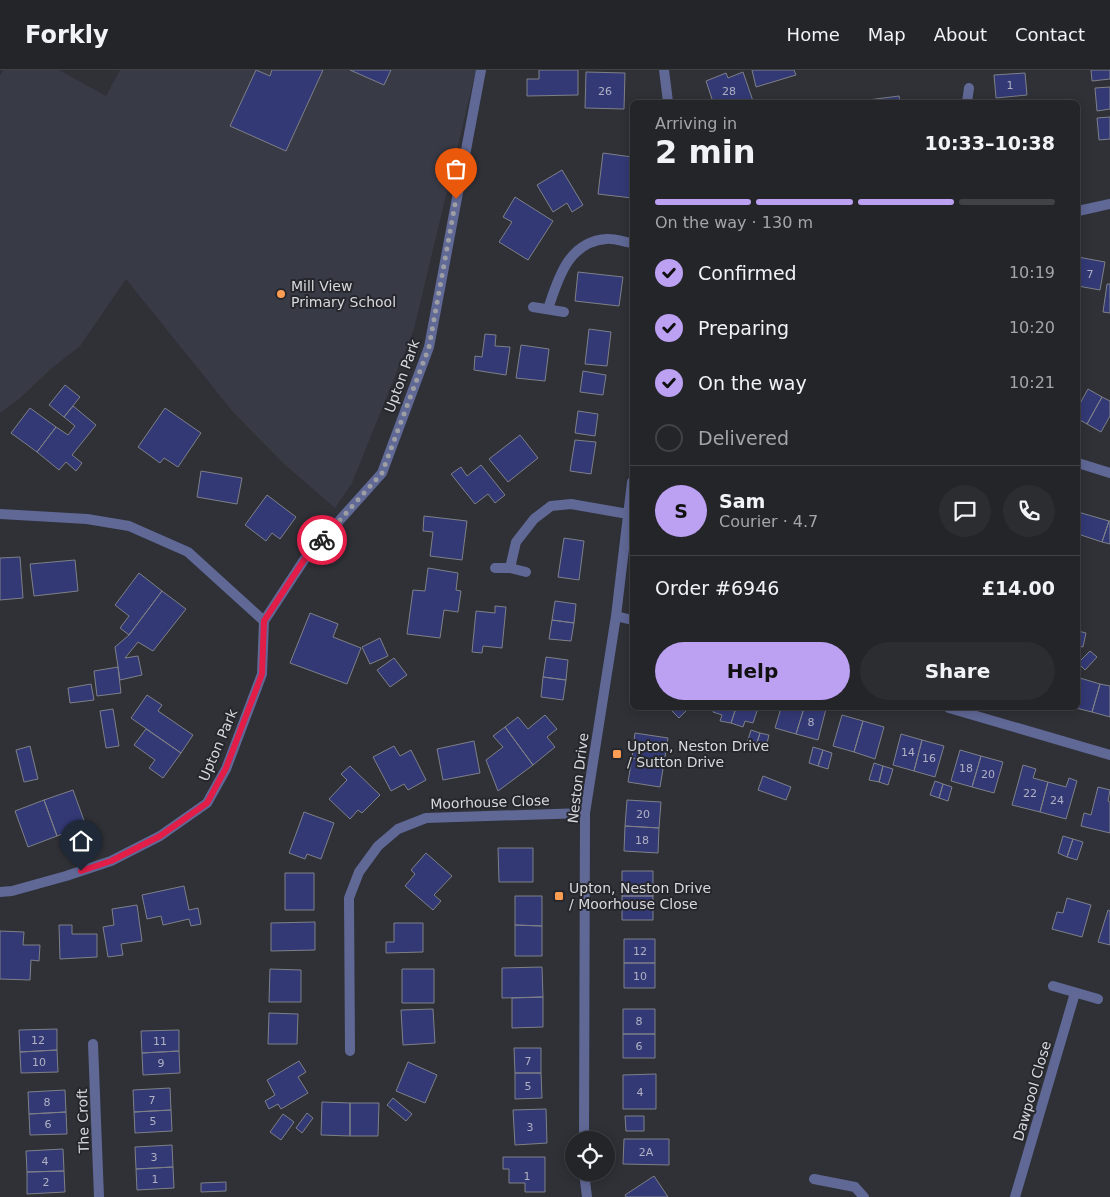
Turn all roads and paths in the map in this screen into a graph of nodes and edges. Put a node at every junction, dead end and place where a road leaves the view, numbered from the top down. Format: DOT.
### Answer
graph roads {
  1 [pos="480,70"];
  2 [pos="664,70"];
  3 [pos="968,88"];
  4 [pos="668,100"];
  5 [pos="967,100"];
  6 [pos="1110,204"];
  7 [pos="1080,212"];
  8 [pos="630,243"];
  9 [pos="532,308"];
  10 [pos="548,309"];
  11 [pos="564,312"];
  12 [pos="1080,464"];
  13 [pos="1110,473"];
  14 [pos="630,498"];
  15 [pos="0,514"];
  16 [pos="628,514"];
  17 [pos="495,568"];
  18 [pos="510,568"];
  19 [pos="526,572"];
  20 [pos="616,616"];
  21 [pos="630,620"];
  22 [pos="264,621"];
  23 [pos="955,710"];
  24 [pos="1110,755"];
  25 [pos="585,813"];
  26 [pos="0,892"];
  27 [pos="1053,986"];
  28 [pos="1075,992"];
  29 [pos="1098,999"];
  30 [pos="93,1044"];
  31 [pos="350,1051"];
  32 [pos="584,1131"];
  33 [pos="814,1179"];
  34 [pos="585,1181"];
  35 [pos="100,1197"];
  36 [pos="587,1197"];
  37 [pos="864,1197"];
  38 [pos="1015,1197"];
  1 -- 22 [label="street, Upton Park"];
  2 -- 4 [label="street"];
  3 -- 5 [label="street"];
  6 -- 7 [label="street"];
  8 -- 10 [label="street"];
  9 -- 10 [label="street"];
  10 -- 11 [label="street"];
  12 -- 13 [label="street"];
  14 -- 16 [label="street, Neston Drive"];
  15 -- 22 [label="street"];
  16 -- 18 [label="street"];
  16 -- 20 [label="street, Neston Drive"];
  17 -- 18 [label="street"];
  18 -- 19 [label="street"];
  20 -- 21 [label="street"];
  20 -- 25 [label="street, Neston Drive"];
  22 -- 26 [label="street, Upton Park"];
  23 -- 24 [label="street"];
  25 -- 31 [label="street, Moorhouse Close"];
  25 -- 32 [label="street, Neston Drive"];
  27 -- 28 [label="street"];
  28 -- 29 [label="street"];
  28 -- 38 [label="street, Dawpool Close"];
  30 -- 35 [label="street, The Croft"];
  33 -- 37 [label="street"];
  34 -- 36 [label="street"];
}
